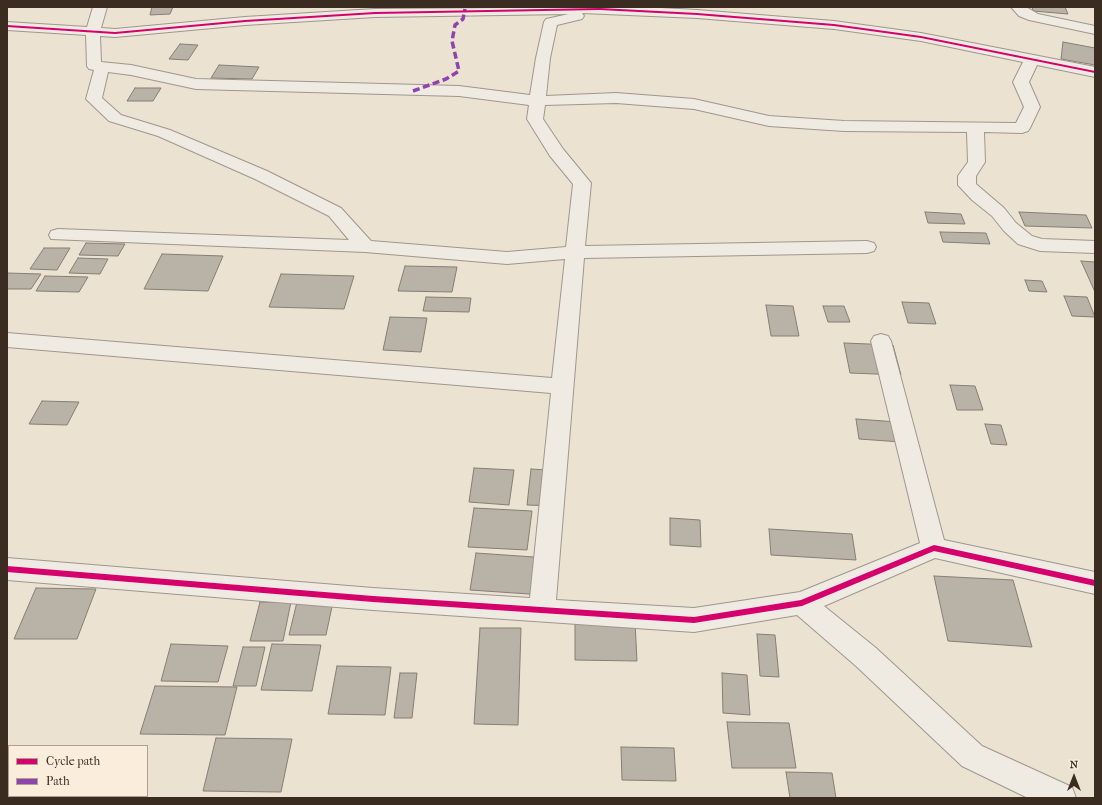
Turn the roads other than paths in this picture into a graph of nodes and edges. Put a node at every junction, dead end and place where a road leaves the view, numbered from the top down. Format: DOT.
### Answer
graph roads {
  1 [pos="100,7"];
  2 [pos="1018,7"];
  3 [pos="594,8"];
  4 [pos="7,26"];
  5 [pos="1095,30"];
  6 [pos="93,31"];
  7 [pos="1032,59"];
  8 [pos="102,67"];
  9 [pos="1095,72"];
  10 [pos="538,101"];
  11 [pos="975,127"];
  12 [pos="58,236"];
  13 [pos="366,246"];
  14 [pos="867,247"];
  15 [pos="1095,247"];
  16 [pos="576,252"];
  17 [pos="7,340"];
  18 [pos="881,341"];
  19 [pos="562,386"];
  20 [pos="934,548"];
  21 [pos="7,569"];
  22 [pos="1095,583"];
  23 [pos="802,603"];
  24 [pos="542,610"];
  25 [pos="1061,798"];
  1 -- 6 [label="street"];
  2 -- 5 [label="street"];
  3 -- 6 [label="street"];
  3 -- 7 [label="street"];
  3 -- 10 [label="street"];
  4 -- 6 [label="street"];
  6 -- 8 [label="street"];
  7 -- 9 [label="street"];
  7 -- 11 [label="street"];
  8 -- 10 [label="street"];
  8 -- 13 [label="street"];
  10 -- 11 [label="street"];
  10 -- 16 [label="street"];
  11 -- 15 [label="street"];
  12 -- 13 [label="street"];
  13 -- 16 [label="street"];
  14 -- 16 [label="street"];
  16 -- 19 [label="street"];
  17 -- 19 [label="street"];
  18 -- 20 [label="street"];
  19 -- 24 [label="street"];
  20 -- 22 [label="street"];
  20 -- 23 [label="street"];
  21 -- 24 [label="street"];
  23 -- 24 [label="street"];
  23 -- 25 [label="street"];
}
